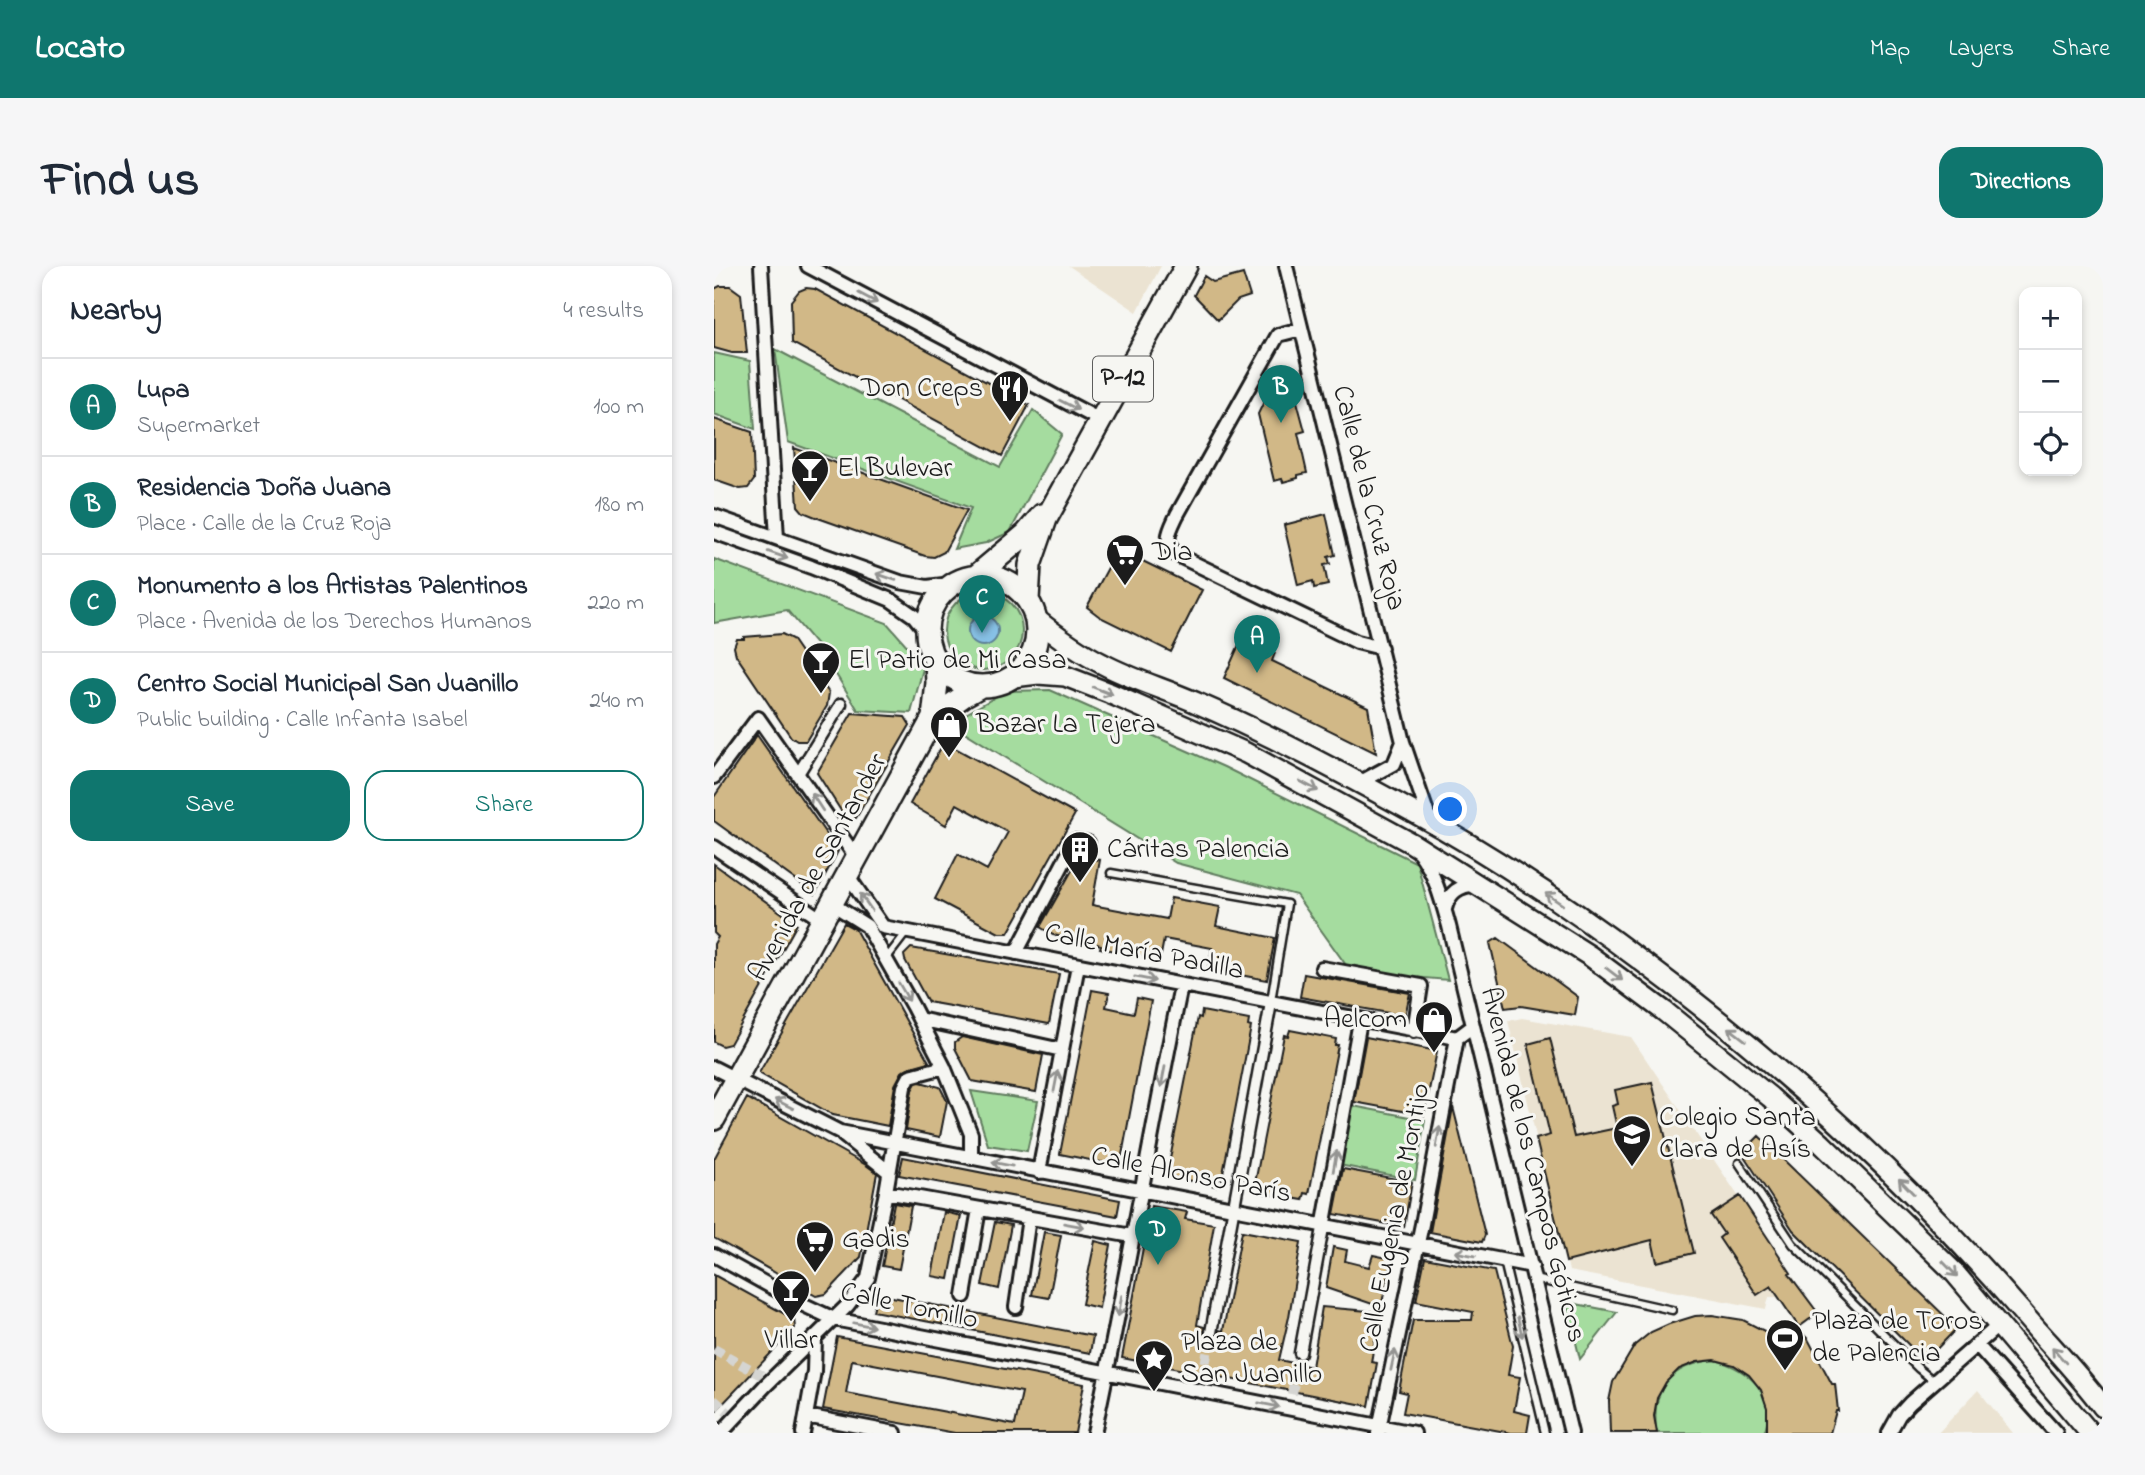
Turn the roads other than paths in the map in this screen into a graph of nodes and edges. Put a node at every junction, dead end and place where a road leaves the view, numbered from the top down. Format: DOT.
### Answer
graph roads {
  1 [pos="761,266"];
  2 [pos="808,266"];
  3 [pos="1186,266"];
  4 [pos="1286,266"];
  5 [pos="1301,329"];
  6 [pos="1100,420"];
  7 [pos="1060,491"];
  8 [pos="714,516"];
  9 [pos="714,532"];
  10 [pos="777,538"];
  11 [pos="976,576"];
  12 [pos="952,584"];
  13 [pos="1032,610"];
  14 [pos="927,632"];
  15 [pos="1381,648"];
  16 [pos="936,661"];
  17 [pos="1013,677"];
  18 [pos="981,687"];
  19 [pos="841,704"];
  20 [pos="933,718"];
  21 [pos="1403,742"];
  22 [pos="799,774"];
  23 [pos="714,777"];
  24 [pos="1359,783"];
  25 [pos="1430,821"];
  26 [pos="1088,843"];
  27 [pos="1413,844"];
  28 [pos="714,847"];
  29 [pos="852,867"];
  30 [pos="1111,873"];
  31 [pos="1478,884"];
  32 [pos="1445,909"];
  33 [pos="827,912"];
  34 [pos="906,933"];
  35 [pos="1016,953"];
  36 [pos="886,960"];
  37 [pos="1078,965"];
  38 [pos="1322,968"];
  39 [pos="1181,986"];
  40 [pos="1271,1003"];
  41 [pos="919,1019"];
  42 [pos="1360,1021"];
  43 [pos="1473,1026"];
  44 [pos="1414,1031"];
  45 [pos="1457,1038"];
  46 [pos="1062,1050"];
  47 [pos="944,1067"];
  48 [pos="714,1068"];
  49 [pos="735,1079"];
  50 [pos="714,1119"];
  51 [pos="840,1132"];
  52 [pos="894,1144"];
  53 [pos="971,1158"];
  54 [pos="1739,1163"];
  55 [pos="889,1172"];
  56 [pos="1039,1172"];
  57 [pos="1141,1191"];
  58 [pos="886,1192"];
  59 [pos="979,1209"];
  60 [pos="1234,1209"];
  61 [pos="1029,1218"];
  62 [pos="1323,1228"];
  63 [pos="1132,1236"];
  64 [pos="1418,1245"];
  65 [pos="714,1255"];
  66 [pos="1504,1261"];
  67 [pos="1533,1273"];
  68 [pos="964,1296"];
  69 [pos="1016,1307"];
  70 [pos="1672,1310"];
  71 [pos="834,1319"];
  72 [pos="1999,1325"];
  73 [pos="815,1338"];
  74 [pos="1210,1338"];
  75 [pos="1977,1345"];
  76 [pos="1300,1353"];
  77 [pos="791,1361"];
  78 [pos="814,1371"];
  79 [pos="1106,1373"];
  80 [pos="1935,1382"];
  81 [pos="2103,1407"];
  82 [pos="806,1416"];
  83 [pos="1379,1430"];
  84 [pos="721,1433"];
  85 [pos="803,1433"];
  86 [pos="895,1433"];
  87 [pos="1094,1433"];
  88 [pos="1414,1433"];
  89 [pos="1545,1433"];
  90 [pos="1571,1433"];
  91 [pos="1889,1433"];
  92 [pos="2056,1433"];
  93 [pos="2091,1433"];
  1 -- 10 [label="street"];
  2 -- 6 [label="street, one-way"];
  3 -- 6 [label="highway, P-12"];
  4 -- 5 [label="street, Calle de la Cruz Roja"];
  5 -- 15 [label="street, Calle de la Cruz Roja"];
  5 -- 15 [label="street"];
  6 -- 7 [label="highway, P-12"];
  7 -- 11 [label="highway"];
  7 -- 13 [label="highway"];
  8 -- 10 [label="street"];
  9 -- 14 [label="street, one-way"];
  12 -- 10 [label="street, one-way"];
  11 -- 12 [label="highway"];
  11 -- 13 [label="highway"];
  12 -- 14 [label="highway"];
  13 -- 17 [label="highway"];
  13 -- 24 [label="main road"];
  14 -- 16 [label="highway"];
  15 -- 21 [label="street, Calle de la Cruz Roja"];
  16 -- 18 [label="highway"];
  16 -- 20 [label="highway"];
  17 -- 18 [label="highway"];
  17 -- 27 [label="main road, one-way"];
  18 -- 20 [label="highway"];
  19 -- 22 [label="street"];
  20 -- 29 [label="highway, Avenida de Santander"];
  21 -- 24 [label="street"];
  21 -- 25 [label="street, Calle de la Cruz Roja"];
  22 -- 23 [label="street, Calle María Padilla"];
  29 -- 22 [label="street, Calle María Padilla, one-way"];
  24 -- 25 [label="main road"];
  81 -- 25 [label="main road, one-way"];
  26 -- 35 [label="street"];
  27 -- 31 [label="main road"];
  27 -- 32 [label="street, Avenida de los Campos Góticos"];
  28 -- 33 [label="street"];
  29 -- 33 [label="highway, Avenida de Santander"];
  34 -- 29 [label="street, Calle María Padilla, one-way"];
  30 -- 40 [label="lane"];
  31 -- 32 [label="street"];
  31 -- 72 [label="main road, one-way"];
  32 -- 43 [label="street, Avenida de los Campos Góticos"];
  33 -- 36 [label="street"];
  33 -- 49 [label="highway, Avenida de Santander"];
  34 -- 35 [label="street, Calle María Padilla"];
  34 -- 36 [label="lane"];
  35 -- 37 [label="street, Calle María Padilla"];
  36 -- 41 [label="street, one-way"];
  37 -- 39 [label="street, Calle María Padilla, one-way"];
  37 -- 46 [label="street"];
  38 -- 44 [label="street"];
  39 -- 40 [label="street, Calle María Padilla"];
  39 -- 57 [label="street, one-way"];
  40 -- 42 [label="street, Calle María Padilla"];
  40 -- 60 [label="street"];
  41 -- 46 [label="street"];
  41 -- 47 [label="street"];
  42 -- 44 [label="street, Calle María Padilla"];
  62 -- 42 [label="street, one-way"];
  43 -- 45 [label="street"];
  43 -- 67 [label="street, Avenida de los Campos Góticos"];
  44 -- 45 [label="street, Calle María Padilla"];
  64 -- 45 [label="street, Calle Eugenia de Montijo, one-way"];
  56 -- 46 [label="street, one-way"];
  47 -- 52 [label="street"];
  47 -- 53 [label="street"];
  48 -- 49 [label="street, Calle Alonso París"];
  49 -- 50 [label="highway, Avenida de Santander"];
  51 -- 49 [label="street, Calle Alonso París, one-way"];
  51 -- 52 [label="street, Calle Alonso París"];
  51 -- 55 [label="street, Calle Alonso París"];
  52 -- 53 [label="street, Calle Alonso París"];
  52 -- 55 [label="street"];
  56 -- 53 [label="street, Calle Alonso París, one-way"];
  54 -- 80 [label="lane"];
  55 -- 58 [label="street"];
  56 -- 57 [label="street, Calle Alonso París"];
  57 -- 60 [label="street, Calle Alonso París"];
  57 -- 63 [label="street"];
  58 -- 59 [label="street"];
  58 -- 71 [label="street"];
  59 -- 61 [label="street"];
  59 -- 68 [label="street"];
  60 -- 62 [label="street, Calle Alonso París"];
  60 -- 74 [label="street"];
  61 -- 63 [label="street, one-way"];
  61 -- 69 [label="street"];
  62 -- 64 [label="street, Calle Alonso París"];
  62 -- 76 [label="street"];
  63 -- 79 [label="street, one-way"];
  66 -- 64 [label="street, Calle Alonso París, one-way"];
  83 -- 64 [label="street, Calle Eugenia de Montijo, one-way"];
  65 -- 71 [label="street, Calle Tomillo"];
  66 -- 67 [label="street, Calle Alonso París"];
  66 -- 89 [label="lane, one-way"];
  67 -- 70 [label="lane"];
  67 -- 90 [label="street, Avenida de los Campos Góticos"];
  71 -- 73 [label="street"];
  71 -- 79 [label="street, Calle Tomillo, one-way"];
  72 -- 75 [label="street"];
  72 -- 93 [label="main road"];
  73 -- 77 [label="street"];
  73 -- 78 [label="street"];
  75 -- 80 [label="street"];
  75 -- 92 [label="street"];
  77 -- 78 [label="street"];
  77 -- 84 [label="street"];
  78 -- 82 [label="street"];
  79 -- 83 [label="street, Calle Tomillo, one-way"];
  79 -- 87 [label="street"];
  80 -- 91 [label="street"];
  82 -- 85 [label="street"];
  82 -- 86 [label="street"];
  83 -- 88 [label="street, Calle Tomillo"];
}
